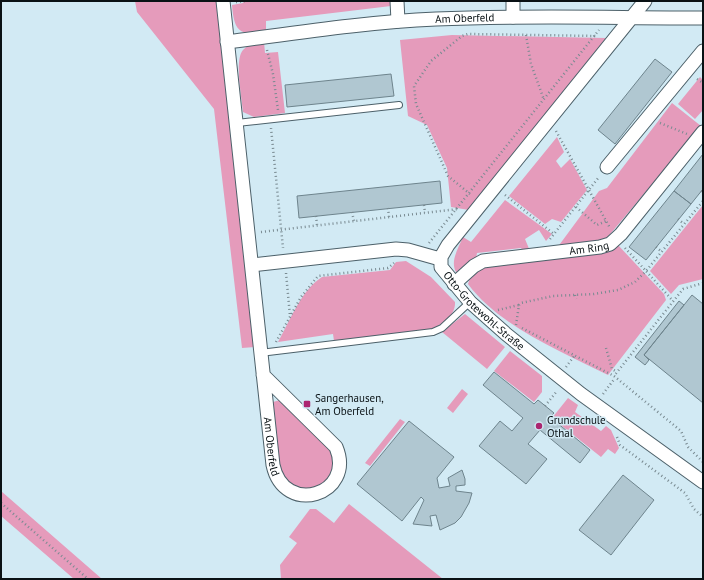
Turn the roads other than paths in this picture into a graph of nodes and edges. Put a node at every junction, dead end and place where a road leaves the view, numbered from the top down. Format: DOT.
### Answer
graph roads {
  1 [pos="223,1"];
  2 [pos="397,1"];
  3 [pos="513,1"];
  4 [pos="646,1"];
  5 [pos="513,17"];
  6 [pos="632,18"];
  7 [pos="703,18"];
  8 [pos="398,21"];
  9 [pos="227,42"];
  10 [pos="703,51"];
  11 [pos="399,105"];
  12 [pos="237,123"];
  13 [pos="700,135"];
  14 [pos="607,167"];
  15 [pos="440,259"];
  16 [pos="252,265"];
  17 [pos="454,284"];
  18 [pos="470,302"];
  19 [pos="260,353"];
  20 [pos="263,376"];
  21 [pos="703,482"];
  1 -- 9 [label="street, Am Oberfeld"];
  2 -- 8 [label="street"];
  3 -- 5 [label="street"];
  4 -- 6 [label="street, Otto-Grotewohl-Straße"];
  5 -- 6 [label="street, Am Oberfeld"];
  5 -- 8 [label="street, Am Oberfeld"];
  6 -- 7 [label="street, Am Oberfeld"];
  6 -- 15 [label="street, Otto-Grotewohl-Straße"];
  8 -- 9 [label="street, Am Oberfeld"];
  9 -- 12 [label="street, Am Oberfeld"];
  10 -- 14 [label="street"];
  11 -- 12 [label="lane"];
  12 -- 16 [label="street, Am Oberfeld"];
  13 -- 17 [label="street, Am Ring"];
  15 -- 16 [label="street"];
  15 -- 17 [label="street, Otto-Grotewohl-Straße"];
  16 -- 19 [label="street, Am Oberfeld"];
  17 -- 18 [label="street, Otto-Grotewohl-Straße"];
  18 -- 19 [label="lane"];
  18 -- 21 [label="street, Otto-Grotewohl-Straße"];
  19 -- 20 [label="street, Am Oberfeld"];
  20 -- 20 [label="street, Am Oberfeld"];
}
